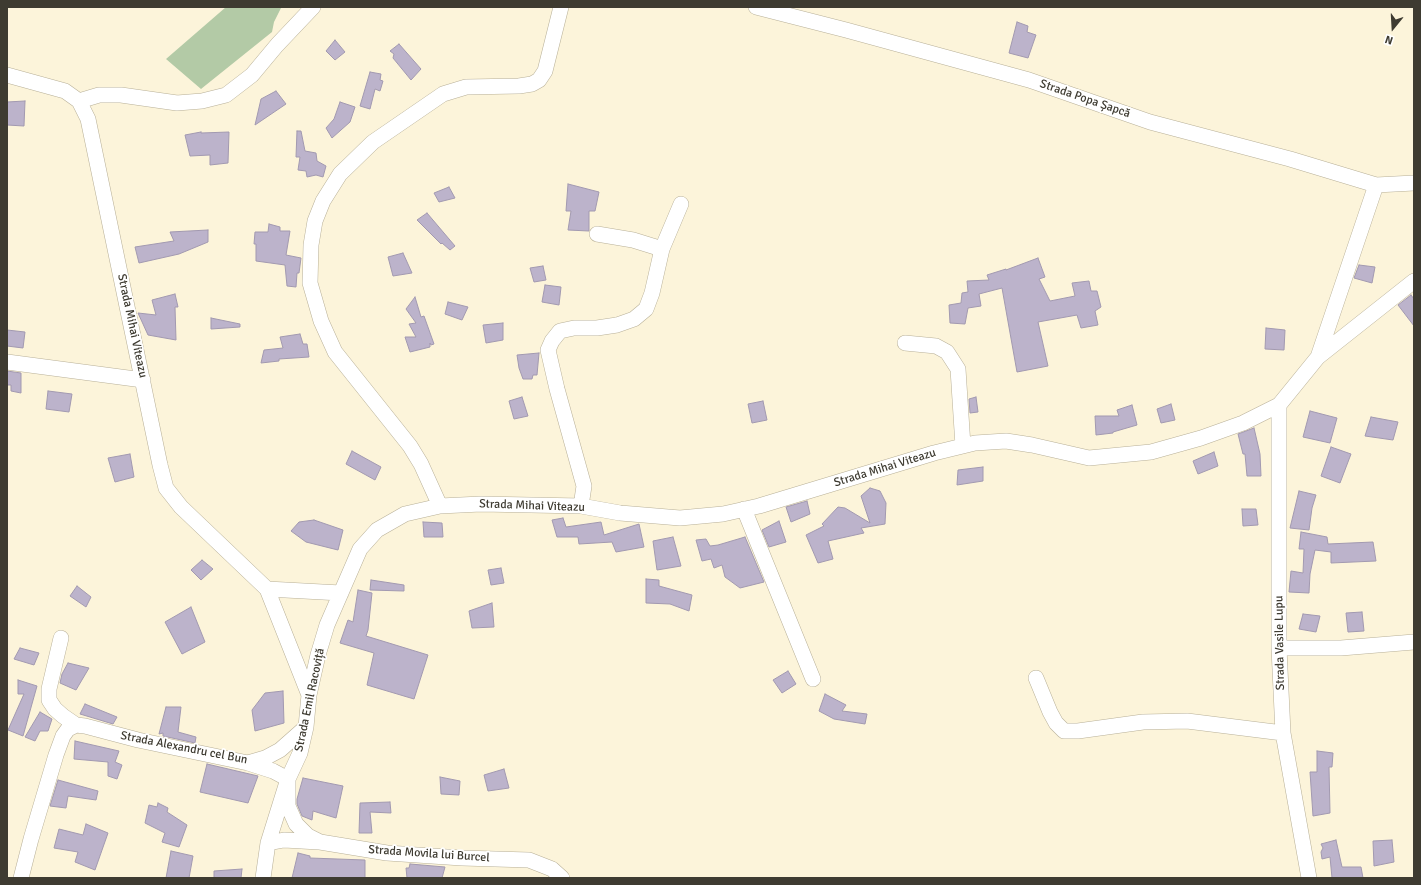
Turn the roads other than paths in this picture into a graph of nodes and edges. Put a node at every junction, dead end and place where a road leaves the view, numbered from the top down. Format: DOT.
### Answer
graph roads {
  1 [pos="313,7"];
  2 [pos="561,7"];
  3 [pos="756,7"];
  4 [pos="7,75"];
  5 [pos="79,102"];
  6 [pos="1414,183"];
  7 [pos="1376,185"];
  8 [pos="681,204"];
  9 [pos="597,234"];
  10 [pos="662,249"];
  11 [pos="1414,281"];
  12 [pos="905,343"];
  13 [pos="1318,357"];
  14 [pos="7,362"];
  15 [pos="143,380"];
  16 [pos="1279,405"];
  17 [pos="963,446"];
  18 [pos="440,506"];
  19 [pos="581,506"];
  20 [pos="744,509"];
  21 [pos="267,588"];
  22 [pos="341,593"];
  23 [pos="60,638"];
  24 [pos="1414,642"];
  25 [pos="1278,648"];
  26 [pos="1036,678"];
  27 [pos="813,680"];
  28 [pos="309,695"];
  29 [pos="76,725"];
  30 [pos="306,727"];
  31 [pos="1283,733"];
  32 [pos="248,763"];
  33 [pos="288,779"];
  34 [pos="320,842"];
  35 [pos="268,843"];
  36 [pos="21,878"];
  37 [pos="263,878"];
  38 [pos="562,878"];
  39 [pos="1309,878"];
  1 -- 5 [label="street"];
  2 -- 18 [label="street"];
  3 -- 7 [label="street, Strada Popa Șapcă"];
  4 -- 5 [label="street, Strada Mihai Viteazu"];
  5 -- 15 [label="street, Strada Mihai Viteazu"];
  6 -- 7 [label="street, Strada Popa Șapcă"];
  7 -- 13 [label="street"];
  8 -- 10 [label="street"];
  9 -- 10 [label="street"];
  10 -- 19 [label="street"];
  11 -- 13 [label="street, Strada Mihai Viteazu"];
  12 -- 17 [label="street"];
  13 -- 16 [label="street, Strada Mihai Viteazu"];
  14 -- 15 [label="street"];
  15 -- 21 [label="street, Strada Mihai Viteazu"];
  16 -- 17 [label="street, Strada Mihai Viteazu"];
  16 -- 25 [label="street, Strada Vasile Lupu"];
  17 -- 20 [label="street, Strada Mihai Viteazu"];
  18 -- 19 [label="street, Strada Mihai Viteazu"];
  18 -- 22 [label="street, Strada Mihai Viteazu"];
  19 -- 20 [label="street, Strada Mihai Viteazu"];
  20 -- 27 [label="street"];
  21 -- 22 [label="street"];
  21 -- 28 [label="street"];
  22 -- 28 [label="street, Strada Emil Racoviță"];
  23 -- 29 [label="street, Strada Alexandru cel Bun"];
  24 -- 25 [label="street"];
  25 -- 31 [label="street, Strada Vasile Lupu"];
  26 -- 31 [label="street"];
  28 -- 30 [label="street, Strada Emil Racoviță"];
  29 -- 32 [label="street, Strada Alexandru cel Bun"];
  29 -- 36 [label="street"];
  30 -- 32 [label="street, Strada Alexandru cel Bun"];
  30 -- 33 [label="street, Strada Emil Racoviță"];
  31 -- 39 [label="street, Strada Vasile Lupu"];
  32 -- 33 [label="street"];
  33 -- 34 [label="street, Strada Movila lui Burcel"];
  33 -- 35 [label="street, Strada Emil Racoviță"];
  34 -- 35 [label="street"];
  34 -- 38 [label="street, Strada Movila lui Burcel"];
  35 -- 37 [label="street, Strada Emil Racoviță"];
}
